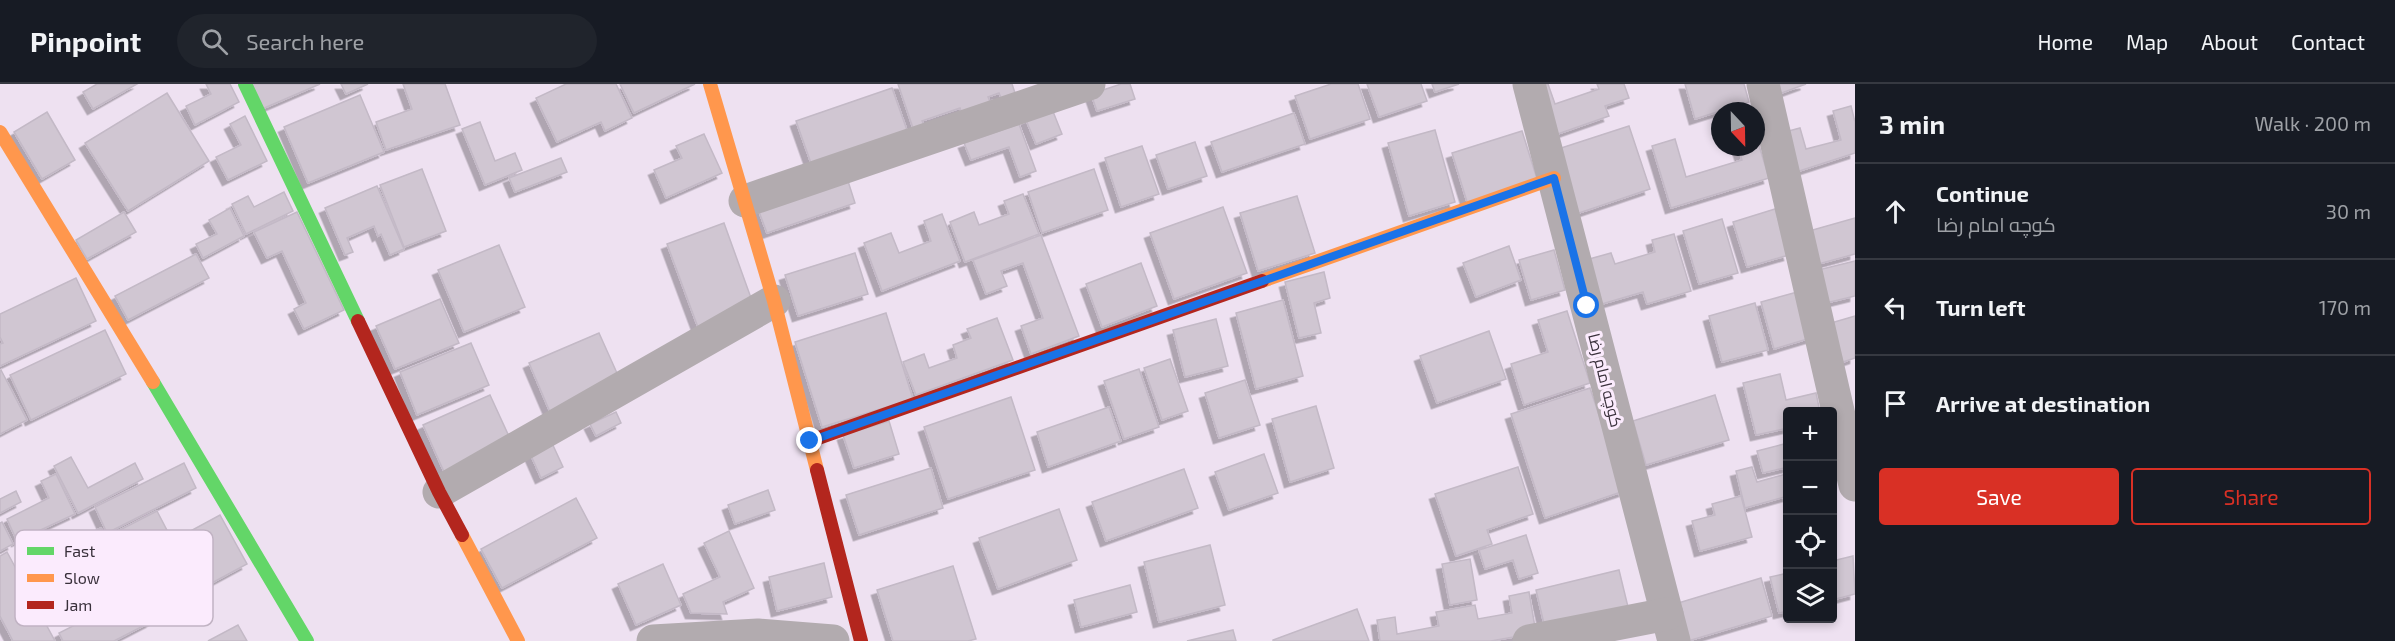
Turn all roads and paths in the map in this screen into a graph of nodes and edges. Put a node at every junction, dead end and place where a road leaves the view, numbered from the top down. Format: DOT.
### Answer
graph roads {
  1 [pos="244,84"];
  2 [pos="710,84"];
  3 [pos="1089,84"];
  4 [pos="1529,84"];
  5 [pos="1763,84"];
  6 [pos="0,132"];
  7 [pos="1554,178"];
  8 [pos="745,201"];
  9 [pos="774,301"];
  10 [pos="810,441"];
  11 [pos="1855,486"];
  12 [pos="439,492"];
  13 [pos="1670,628"];
  14 [pos="307,641"];
  15 [pos="518,641"];
  16 [pos="653,641"];
  17 [pos="833,641"];
  18 [pos="861,641"];
  19 [pos="1529,641"];
  1 -- 12 [label="street"];
  2 -- 8 [label="street"];
  3 -- 8 [label="street"];
  4 -- 7 [label="street, کوچه امام رضا"];
  5 -- 11 [label="street"];
  6 -- 14 [label="street"];
  7 -- 10 [label="street"];
  7 -- 13 [label="street, کوچه امام رضا"];
  8 -- 9 [label="street"];
  9 -- 10 [label="street"];
  9 -- 12 [label="street"];
  10 -- 18 [label="street"];
  12 -- 15 [label="street"];
  13 -- 19 [label="street"];
  16 -- 17 [label="street"];
}
